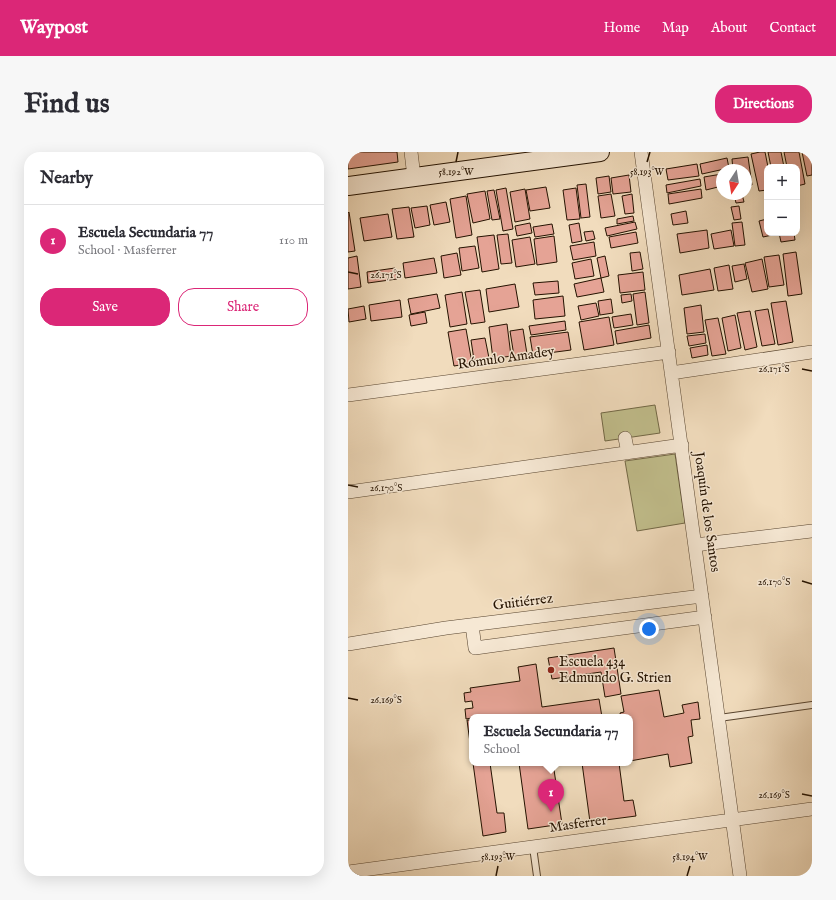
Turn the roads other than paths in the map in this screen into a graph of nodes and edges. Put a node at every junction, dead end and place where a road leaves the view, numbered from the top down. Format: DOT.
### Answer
graph roads {
  1 [pos="411,152"];
  2 [pos="600,152"];
  3 [pos="641,152"];
  4 [pos="414,178"];
  5 [pos="348,186"];
  6 [pos="669,352"];
  7 [pos="812,352"];
  8 [pos="671,373"];
  9 [pos="348,395"];
  10 [pos="625,438"];
  11 [pos="682,445"];
  12 [pos="628,453"];
  13 [pos="348,492"];
  14 [pos="812,531"];
  15 [pos="695,545"];
  16 [pos="702,596"];
  17 [pos="705,616"];
  18 [pos="472,625"];
  19 [pos="348,644"];
  20 [pos="812,705"];
  21 [pos="719,718"];
  22 [pos="812,809"];
  23 [pos="733,820"];
  24 [pos="533,847"];
  25 [pos="348,872"];
  26 [pos="537,876"];
  27 [pos="740,876"];
  1 -- 4 [label="street"];
  2 -- 4 [label="main road"];
  3 -- 6 [label="street, Joaquín de los Santos"];
  4 -- 5 [label="main road"];
  6 -- 8 [label="street, Joaquín de los Santos"];
  6 -- 9 [label="street, Rómulo Amadey"];
  7 -- 8 [label="street"];
  8 -- 11 [label="street, Joaquín de los Santos"];
  10 -- 12 [label="street"];
  11 -- 12 [label="street"];
  11 -- 15 [label="street, Joaquín de los Santos"];
  12 -- 13 [label="street"];
  14 -- 15 [label="street"];
  15 -- 16 [label="street, Joaquín de los Santos"];
  16 -- 17 [label="street, Joaquín de los Santos"];
  16 -- 18 [label="street, Guitiérrez"];
  17 -- 18 [label="street"];
  17 -- 21 [label="street, Joaquín de los Santos"];
  18 -- 19 [label="street, Guitiérrez"];
  20 -- 21 [label="lane"];
  21 -- 23 [label="street, Joaquín de los Santos"];
  22 -- 23 [label="street, Masferrer"];
  23 -- 24 [label="street, Masferrer"];
  23 -- 27 [label="street, Joaquín de los Santos"];
  24 -- 25 [label="street, Masferrer"];
  24 -- 26 [label="lane"];
}
